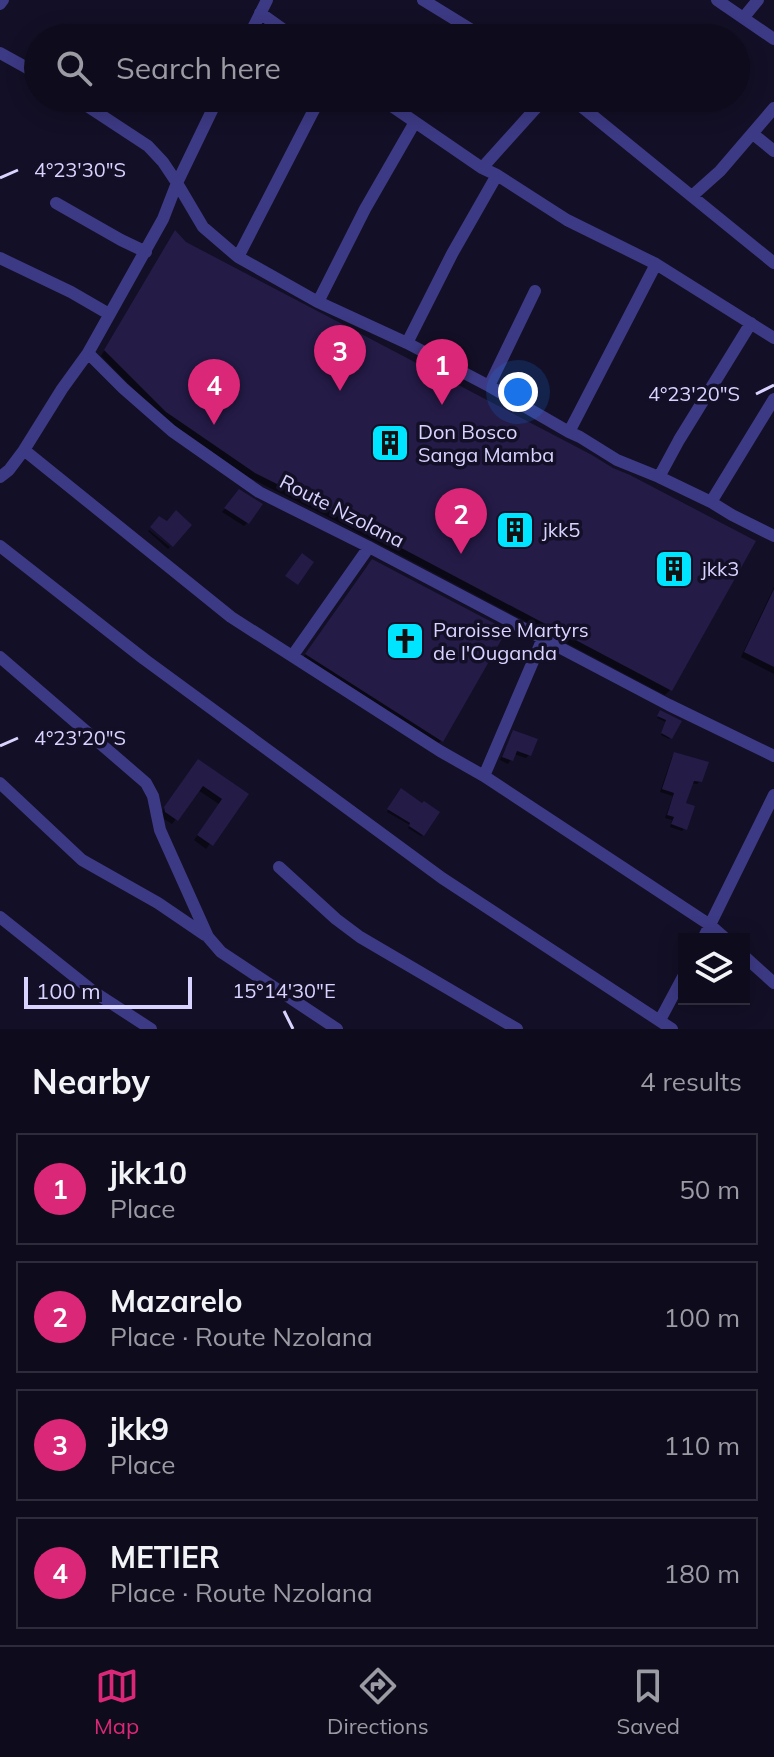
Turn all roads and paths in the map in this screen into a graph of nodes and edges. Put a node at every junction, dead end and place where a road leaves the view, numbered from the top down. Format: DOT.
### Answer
graph roads {
  1 [pos="425,0"];
  2 [pos="717,0"];
  3 [pos="758,0"];
  4 [pos="263,4"];
  5 [pos="744,17"];
  6 [pos="254,24"];
  7 [pos="282,24"];
  8 [pos="463,24"];
  9 [pos="774,39"];
  10 [pos="0,53"];
  11 [pos="24,66"];
  12 [pos="774,108"];
  13 [pos="96,112"];
  14 [pos="211,112"];
  15 [pos="313,112"];
  16 [pos="400,112"];
  17 [pos="532,112"];
  18 [pos="588,112"];
  19 [pos="415,122"];
  20 [pos="753,134"];
  21 [pos="774,151"];
  22 [pos="482,168"];
  23 [pos="497,175"];
  24 [pos="177,183"];
  25 [pos="692,196"];
  26 [pos="56,203"];
  27 [pos="146,252"];
  28 [pos="238,257"];
  29 [pos="0,258"];
  30 [pos="774,263"];
  31 [pos="656,264"];
  32 [pos="535,291"];
  33 [pos="318,302"];
  34 [pos="109,314"];
  35 [pos="751,323"];
  36 [pos="774,338"];
  37 [pos="407,343"];
  38 [pos="88,353"];
  39 [pos="489,386"];
  40 [pos="774,399"];
  41 [pos="569,432"];
  42 [pos="24,450"];
  43 [pos="0,477"];
  44 [pos="659,477"];
  45 [pos="711,502"];
  46 [pos="774,536"];
  47 [pos="0,546"];
  48 [pos="369,547"];
  49 [pos="543,638"];
  50 [pos="293,655"];
  51 [pos="0,657"];
  52 [pos="774,756"];
  53 [pos="484,776"];
  54 [pos="0,783"];
  55 [pos="774,795"];
  56 [pos="279,867"];
  57 [pos="0,917"];
  58 [pos="710,925"];
  59 [pos="706,933"];
  60 [pos="719,933"];
  61 [pos="208,937"];
  62 [pos="750,961"];
  63 [pos="774,983"];
  64 [pos="678,986"];
  65 [pos="660,1020"];
  66 [pos="151,1029"];
  67 [pos="337,1029"];
  68 [pos="517,1029"];
  69 [pos="672,1029"];
  1 -- 8 [label="street"];
  2 -- 5 [label="street"];
  3 -- 5 [label="street"];
  4 -- 6 [label="street"];
  4 -- 7 [label="street"];
  5 -- 9 [label="street"];
  10 -- 11 [label="street"];
  12 -- 20 [label="street"];
  13 -- 24 [label="street"];
  14 -- 24 [label="street"];
  15 -- 28 [label="street"];
  16 -- 19 [label="street"];
  17 -- 22 [label="street"];
  18 -- 25 [label="street"];
  19 -- 22 [label="street"];
  19 -- 33 [label="street"];
  20 -- 21 [label="street"];
  20 -- 25 [label="street"];
  22 -- 23 [label="street"];
  23 -- 31 [label="street"];
  23 -- 37 [label="street"];
  24 -- 27 [label="street"];
  24 -- 28 [label="street"];
  25 -- 30 [label="street"];
  26 -- 27 [label="street"];
  27 -- 34 [label="street"];
  28 -- 33 [label="street"];
  29 -- 34 [label="street"];
  31 -- 35 [label="street"];
  31 -- 41 [label="street"];
  32 -- 39 [label="street"];
  33 -- 37 [label="street"];
  34 -- 38 [label="street"];
  35 -- 36 [label="street"];
  35 -- 44 [label="street"];
  37 -- 39 [label="street"];
  38 -- 42 [label="street"];
  38 -- 48 [label="street, Route Nzolana"];
  39 -- 41 [label="street"];
  40 -- 45 [label="street"];
  41 -- 44 [label="street"];
  42 -- 43 [label="street"];
  42 -- 50 [label="street"];
  44 -- 45 [label="street"];
  45 -- 46 [label="street"];
  47 -- 65 [label="street"];
  48 -- 49 [label="street, Route Nzolana"];
  48 -- 50 [label="street"];
  49 -- 52 [label="street, Route Nzolana"];
  49 -- 53 [label="street"];
  50 -- 53 [label="street"];
  51 -- 61 [label="street"];
  53 -- 58 [label="street"];
  54 -- 61 [label="street"];
  55 -- 58 [label="street"];
  56 -- 68 [label="street"];
  57 -- 66 [label="street"];
  58 -- 59 [label="street"];
  58 -- 60 [label="street"];
  61 -- 67 [label="street"];
  62 -- 63 [label="street"];
  64 -- 65 [label="street"];
  65 -- 69 [label="street"];
}
